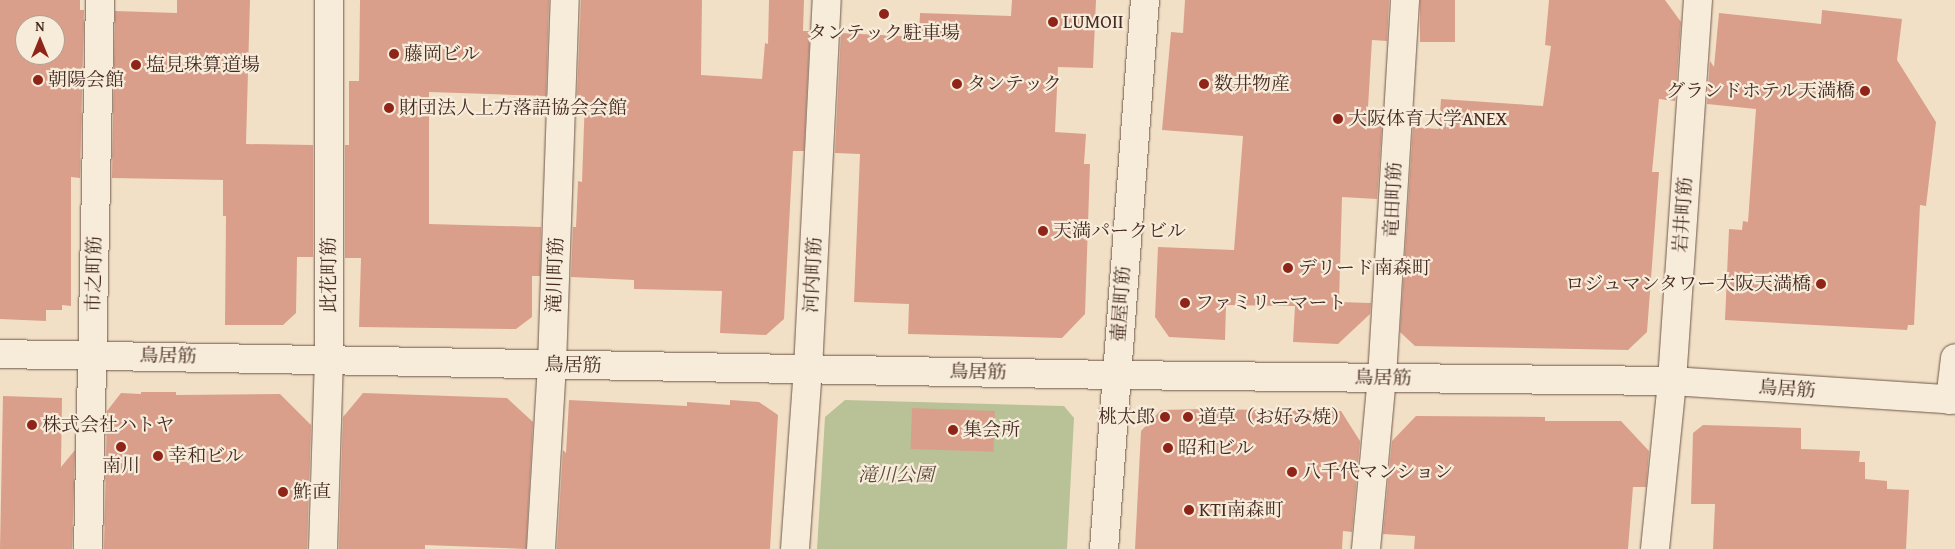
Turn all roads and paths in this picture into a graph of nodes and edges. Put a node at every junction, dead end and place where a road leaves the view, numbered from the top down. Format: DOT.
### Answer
graph roads {
  1 [pos="100,0"];
  2 [pos="329,0"];
  3 [pos="565,0"];
  4 [pos="827,0"];
  5 [pos="1144,0"];
  6 [pos="1405,0"];
  7 [pos="1698,0"];
  8 [pos="0,354"];
  9 [pos="92,355"];
  10 [pos="1955,358"];
  11 [pos="329,359"];
  12 [pos="552,364"];
  13 [pos="808,369"];
  14 [pos="1116,375"];
  15 [pos="1382,378"];
  16 [pos="1672,381"];
  17 [pos="1952,400"];
  18 [pos="88,549"];
  19 [pos="323,549"];
  20 [pos="541,549"];
  21 [pos="795,549"];
  22 [pos="1104,549"];
  23 [pos="1366,549"];
  24 [pos="1655,549"];
  1 -- 9 [label="street, 市之町筋"];
  2 -- 11 [label="street, 此花町筋"];
  3 -- 12 [label="street, 滝川町筋"];
  4 -- 13 [label="street, 河内町筋"];
  5 -- 14 [label="street, 壷屋町筋"];
  6 -- 15 [label="street, 竜田町筋"];
  7 -- 16 [label="street, 岩井町筋"];
  8 -- 9 [label="street, 鳥居筋"];
  9 -- 11 [label="street, 鳥居筋"];
  9 -- 18 [label="street, 市之町筋"];
  10 -- 17 [label="street"];
  11 -- 12 [label="street, 鳥居筋"];
  11 -- 19 [label="street, 此花町筋"];
  12 -- 13 [label="street, 鳥居筋"];
  12 -- 20 [label="street, 滝川町筋"];
  13 -- 14 [label="street, 鳥居筋"];
  13 -- 21 [label="street, 河内町筋"];
  14 -- 15 [label="street, 鳥居筋"];
  14 -- 22 [label="street, 壷屋町筋"];
  15 -- 16 [label="street, 鳥居筋"];
  15 -- 23 [label="street, 竜田町筋"];
  16 -- 17 [label="street, 鳥居筋"];
  16 -- 24 [label="street, 岩井町筋"];
}
